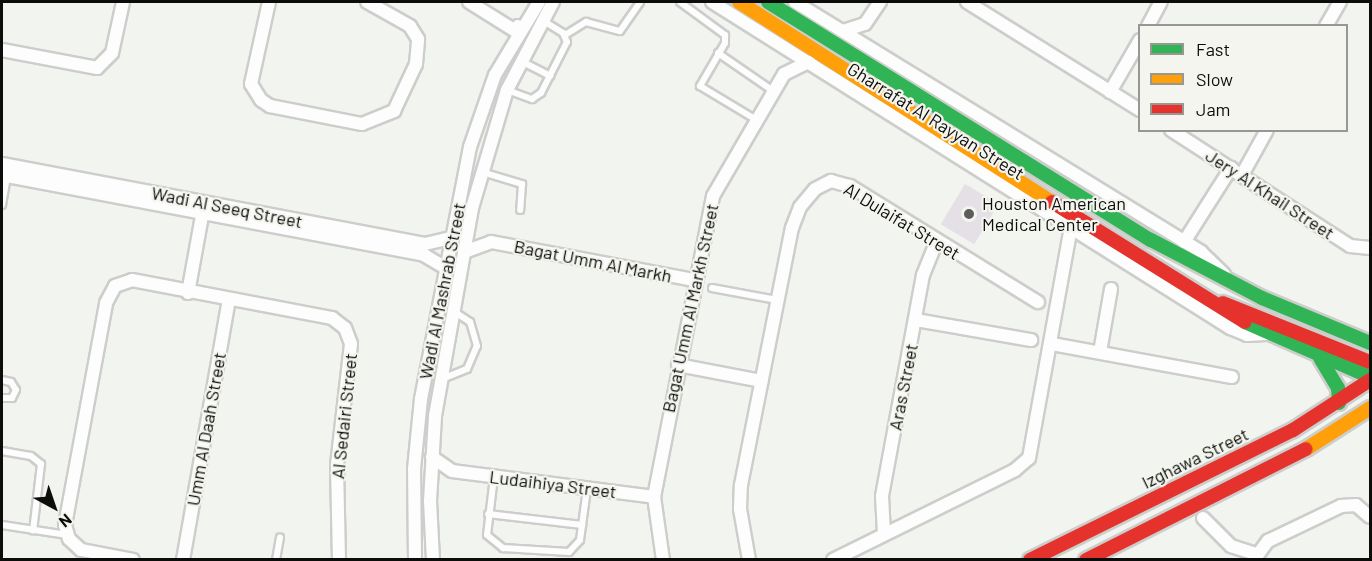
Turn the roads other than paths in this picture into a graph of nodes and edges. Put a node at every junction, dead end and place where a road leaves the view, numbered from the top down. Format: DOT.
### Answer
graph roads {
  1 [pos="123,2"];
  2 [pos="269,2"];
  3 [pos="367,2"];
  4 [pos="469,2"];
  5 [pos="495,2"];
  6 [pos="532,2"];
  7 [pos="539,2"];
  8 [pos="553,2"];
  9 [pos="561,2"];
  10 [pos="640,2"];
  11 [pos="680,2"];
  12 [pos="712,2"];
  13 [pos="739,2"];
  14 [pos="768,2"];
  15 [pos="795,2"];
  16 [pos="879,2"];
  17 [pos="967,2"];
  18 [pos="1161,2"];
  19 [pos="1340,2"];
  20 [pos="981,5"];
  21 [pos="488,14"];
  22 [pos="870,18"];
  23 [pos="801,22"];
  24 [pos="547,23"];
  25 [pos="1149,24"];
  26 [pos="1327,24"];
  27 [pos="838,28"];
  28 [pos="517,32"];
  29 [pos="566,35"];
  30 [pos="1138,43"];
  31 [pos="781,44"];
  32 [pos="2,50"];
  33 [pos="874,50"];
  34 [pos="718,53"];
  35 [pos="523,55"];
  36 [pos="889,60"];
  37 [pos="809,62"];
  38 [pos="784,74"];
  39 [pos="550,76"];
  40 [pos="904,86"];
  41 [pos="507,90"];
  42 [pos="773,91"];
  43 [pos="1110,92"];
  44 [pos="1138,109"];
  45 [pos="755,119"];
  46 [pos="1174,132"];
  47 [pos="1266,132"];
  48 [pos="980,154"];
  49 [pos="962,159"];
  50 [pos="1231,168"];
  51 [pos="3,172"];
  52 [pos="480,172"];
  53 [pos="1242,176"];
  54 [pos="2,205"];
  55 [pos="203,208"];
  56 [pos="520,210"];
  57 [pos="470,220"];
  58 [pos="1071,228"];
  59 [pos="452,238"];
  60 [pos="937,241"];
  61 [pos="1090,241"];
  62 [pos="491,242"];
  63 [pos="1184,242"];
  64 [pos="1371,248"];
  65 [pos="464,252"];
  66 [pos="1069,255"];
  67 [pos="446,268"];
  68 [pos="695,280"];
  69 [pos="1227,281"];
  70 [pos="712,288"];
  71 [pos="1111,289"];
  72 [pos="188,293"];
  73 [pos="1200,298"];
  74 [pos="229,299"];
  75 [pos="777,300"];
  76 [pos="1038,302"];
  77 [pos="453,311"];
  78 [pos="916,320"];
  79 [pos="1266,334"];
  80 [pos="1031,340"];
  81 [pos="1368,341"];
  82 [pos="1052,344"];
  83 [pos="1100,352"];
  84 [pos="1320,358"];
  85 [pos="1371,362"];
  86 [pos="678,365"];
  87 [pos="1232,377"];
  88 [pos="442,379"];
  89 [pos="1371,379"];
  90 [pos="2,380"];
  91 [pos="761,381"];
  92 [pos="1371,393"];
  93 [pos="2,398"];
  94 [pos="1339,403"];
  95 [pos="1371,408"];
  96 [pos="1371,418"];
  97 [pos="1351,423"];
  98 [pos="2,451"];
  99 [pos="432,457"];
  100 [pos="452,471"];
  101 [pos="494,477"];
  102 [pos="430,483"];
  103 [pos="587,488"];
  104 [pos="654,497"];
  105 [pos="489,514"];
  106 [pos="1371,517"];
  107 [pos="1203,518"];
  108 [pos="1158,524"];
  109 [pos="2,525"];
  110 [pos="582,525"];
  111 [pos="33,531"];
  112 [pos="884,534"];
  113 [pos="67,536"];
  114 [pos="280,537"];
  115 [pos="1255,556"];
  116 [pos="1091,558"];
  117 [pos="126,559"];
  118 [pos="183,560"];
  119 [pos="276,560"];
  120 [pos="339,560"];
  121 [pos="415,560"];
  122 [pos="433,560"];
  123 [pos="663,560"];
  124 [pos="749,560"];
  125 [pos="833,560"];
  126 [pos="1030,560"];
  1 -- 32 [label="street"];
  2 -- 3 [label="street"];
  4 -- 21 [label="street"];
  5 -- 21 [label="street"];
  6 -- 28 [label="street, Wadi Al Mashrab Street"];
  7 -- 28 [label="street, Wadi Al Mashrab Street"];
  8 -- 35 [label="street, Wadi Al Mashrab Street"];
  9 -- 24 [label="street, Wadi Al Mashrab Street"];
  10 -- 29 [label="lane"];
  11 -- 34 [label="lane"];
  12 -- 31 [label="street, Gharrafat Al Rayyan Street"];
  13 -- 48 [label="main road, Gharrafat Al Rayyan Street"];
  14 -- 23 [label="main road, Gharrafat Al Rayyan Street"];
  15 -- 27 [label="street, Gharrafat Al Rayyan Street"];
  16 -- 22 [label="street"];
  17 -- 20 [label="street"];
  18 -- 25 [label="street"];
  19 -- 26 [label="street"];
  20 -- 43 [label="street"];
  21 -- 28 [label="street"];
  22 -- 27 [label="street"];
  22 -- 33 [label="street"];
  23 -- 27 [label="main road"];
  23 -- 40 [label="main road, Gharrafat Al Rayyan Street"];
  24 -- 29 [label="lane"];
  24 -- 35 [label="street, Wadi Al Mashrab Street"];
  27 -- 33 [label="street, Gharrafat Al Rayyan Street"];
  28 -- 59 [label="street, Wadi Al Mashrab Street"];
  29 -- 39 [label="lane"];
  30 -- 43 [label="street"];
  31 -- 37 [label="street, Gharrafat Al Rayyan Street"];
  31 -- 38 [label="street"];
  33 -- 36 [label="street, Gharrafat Al Rayyan Street"];
  34 -- 42 [label="lane"];
  34 -- 45 [label="lane"];
  35 -- 39 [label="lane"];
  35 -- 41 [label="street, Wadi Al Mashrab Street"];
  36 -- 40 [label="main road"];
  36 -- 63 [label="street, Gharrafat Al Rayyan Street"];
  37 -- 38 [label="street"];
  37 -- 49 [label="street, Gharrafat Al Rayyan Street"];
  38 -- 42 [label="street, Bagat Umm Al Markh Street"];
  39 -- 41 [label="lane"];
  40 -- 69 [label="main road, Gharrafat Al Rayyan Street"];
  41 -- 52 [label="street, Wadi Al Mashrab Street"];
  42 -- 45 [label="street, Bagat Umm Al Markh Street"];
  43 -- 44 [label="street"];
  45 -- 68 [label="street, Bagat Umm Al Markh Street"];
  46 -- 50 [label="street, Jery Al Khail Street"];
  47 -- 53 [label="street"];
  48 -- 49 [label="main road"];
  48 -- 73 [label="main road, Gharrafat Al Rayyan Street"];
  49 -- 58 [label="street, Gharrafat Al Rayyan Street"];
  50 -- 53 [label="street, Jery Al Khail Street"];
  50 -- 63 [label="street"];
  51 -- 54 [label="lane"];
  51 -- 55 [label="street, Wadi Al Seeq Street"];
  52 -- 56 [label="lane"];
  52 -- 57 [label="street, Wadi Al Mashrab Street"];
  53 -- 64 [label="street, Jery Al Khail Street"];
  55 -- 59 [label="street, Wadi Al Seeq Street"];
  55 -- 67 [label="street, Wadi Al Seeq Street"];
  55 -- 72 [label="street"];
  57 -- 62 [label="street, Bagat Umm Al Markh"];
  57 -- 65 [label="street, Wadi Al Mashrab Street"];
  58 -- 61 [label="street, Gharrafat Al Rayyan Street"];
  58 -- 66 [label="street"];
  59 -- 67 [label="street, Wadi Al Mashrab Street"];
  60 -- 75 [label="street, Al Dulaifat Street"];
  60 -- 76 [label="street, Al Dulaifat Street"];
  60 -- 78 [label="street, Aras Street"];
  61 -- 66 [label="street"];
  61 -- 79 [label="street, Gharrafat Al Rayyan Street"];
  62 -- 65 [label="street, Bagat Umm Al Markh"];
  62 -- 68 [label="street, Bagat Umm Al Markh"];
  63 -- 69 [label="street, Gharrafat Al Rayyan Street"];
  65 -- 77 [label="street, Wadi Al Mashrab Street"];
  66 -- 82 [label="street"];
  67 -- 121 [label="street, Wadi Al Mashrab Street"];
  68 -- 86 [label="street, Bagat Umm Al Markh Street"];
  69 -- 81 [label="main road, Gharrafat Al Rayyan Street"];
  70 -- 75 [label="lane"];
  71 -- 83 [label="street"];
  72 -- 74 [label="street, Al Sedairi Street"];
  72 -- 113 [label="street, Al Sedairi Street"];
  73 -- 79 [label="main road, Gharrafat Al Rayyan Street"];
  73 -- 85 [label="main road"];
  74 -- 118 [label="street, Umm Al Daah Street"];
  74 -- 120 [label="street, Al Sedairi Street"];
  75 -- 91 [label="street, Al Dulaifat Street"];
  77 -- 88 [label="street, Wadi Al Mashrab Street"];
  77 -- 88 [label="lane"];
  78 -- 80 [label="street"];
  78 -- 112 [label="street, Aras Street"];
  79 -- 84 [label="main road, Gharrafat Al Rayyan Street"];
  82 -- 83 [label="street"];
  82 -- 112 [label="street"];
  83 -- 87 [label="street"];
  84 -- 89 [label="main road, Gharrafat Al Rayyan Street"];
  84 -- 94 [label="main road"];
  86 -- 91 [label="street"];
  86 -- 104 [label="street, Bagat Umm Al Markh Street"];
  88 -- 99 [label="street, Wadi Al Mashrab Street"];
  89 -- 94 [label="main road, Izghawa Street"];
  90 -- 93 [label="lane"];
  91 -- 124 [label="street, Al Dulaifat Street"];
  92 -- 108 [label="main road"];
  94 -- 126 [label="main road, Izghawa Street"];
  95 -- 97 [label="main road"];
  96 -- 97 [label="main road"];
  97 -- 108 [label="main road"];
  98 -- 111 [label="lane"];
  99 -- 100 [label="street, Ludaihiya Street"];
  99 -- 102 [label="street, Wadi Al Mashrab Street"];
  100 -- 101 [label="street, Ludaihiya Street"];
  100 -- 102 [label="street"];
  101 -- 103 [label="street, Ludaihiya Street"];
  101 -- 105 [label="lane"];
  102 -- 122 [label="street, Wadi Al Mashrab Street"];
  103 -- 104 [label="street, Ludaihiya Street"];
  103 -- 110 [label="lane"];
  104 -- 123 [label="street, Bagat Umm Al Markh Street"];
  105 -- 110 [label="lane"];
  105 -- 110 [label="lane"];
  106 -- 115 [label="street"];
  107 -- 115 [label="street"];
  108 -- 116 [label="main road"];
  109 -- 111 [label="lane"];
  111 -- 113 [label="lane"];
  112 -- 125 [label="street"];
  113 -- 117 [label="street"];
  114 -- 119 [label="lane"];
}
